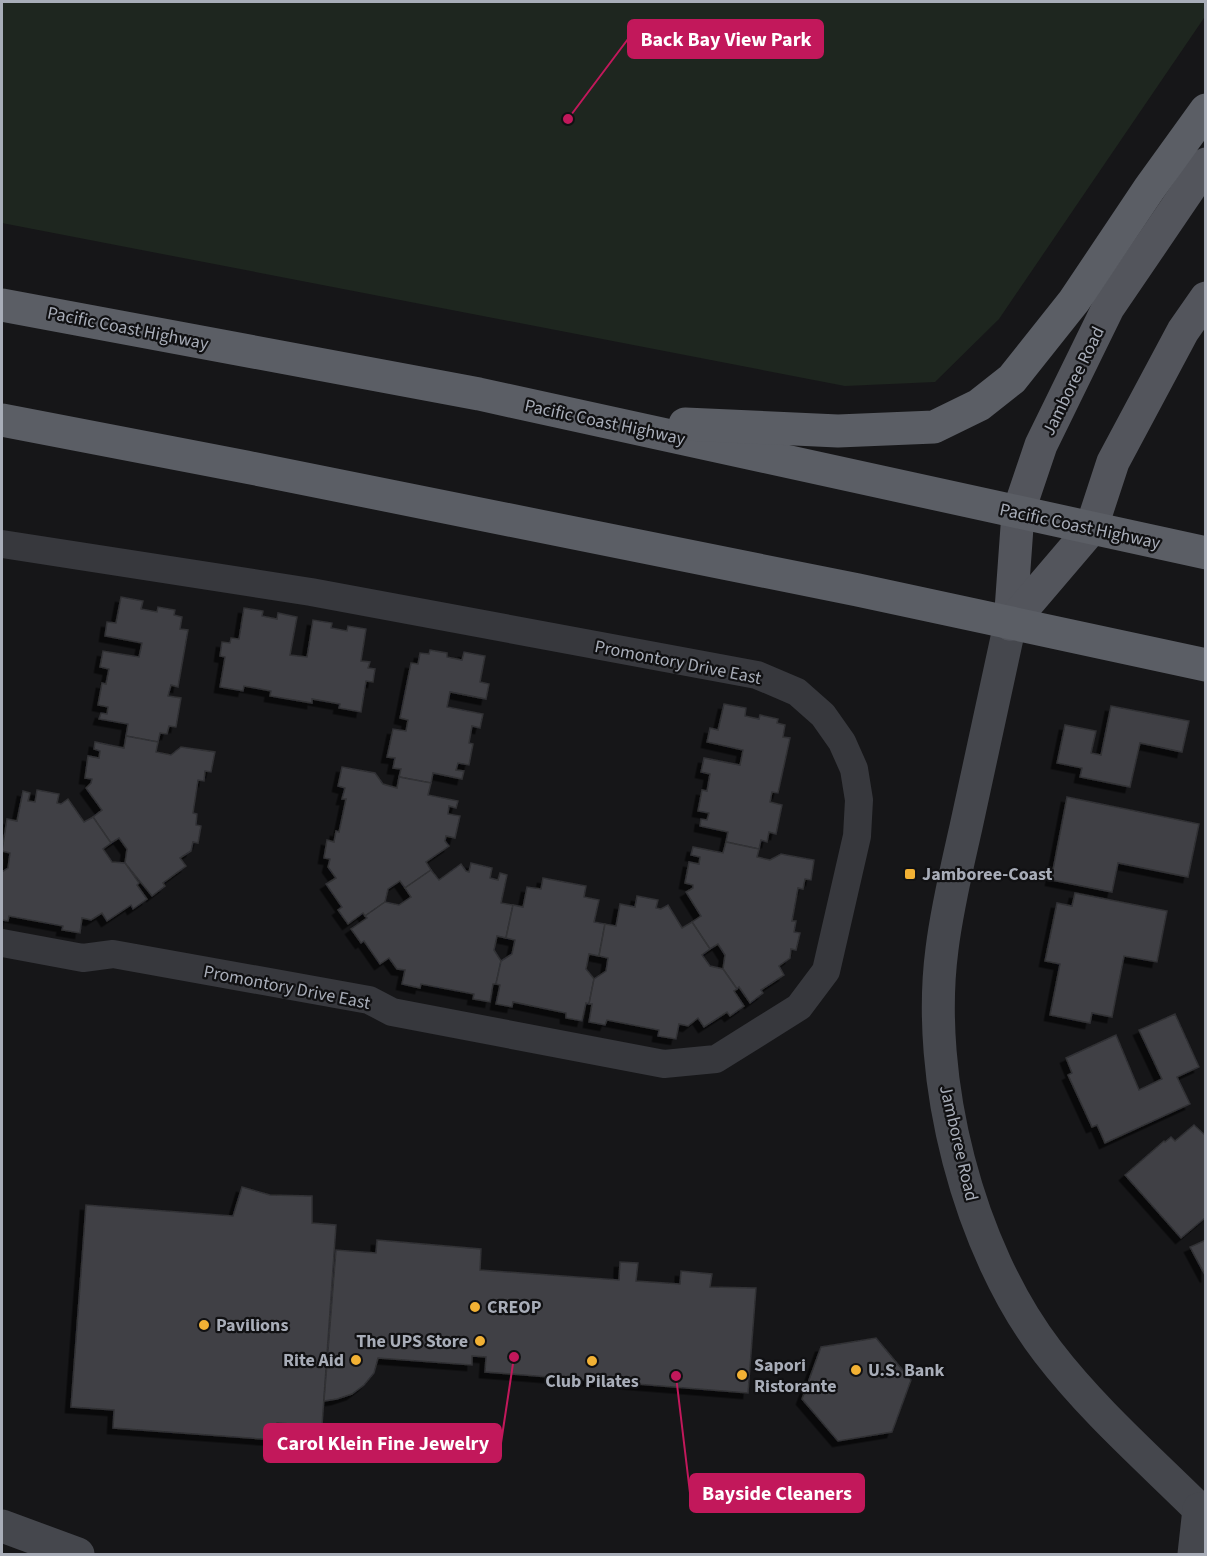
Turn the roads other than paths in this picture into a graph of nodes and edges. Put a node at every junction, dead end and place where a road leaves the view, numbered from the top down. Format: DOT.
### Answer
graph roads {
  1 [pos="1206,110"];
  2 [pos="1206,164"];
  3 [pos="1206,298"];
  4 [pos="2,305"];
  5 [pos="2,420"];
  6 [pos="595,420"];
  7 [pos="1018,513"];
  8 [pos="1090,529"];
  9 [pos="2,544"];
  10 [pos="1206,553"];
  11 [pos="1010,624"];
  12 [pos="1206,665"];
  13 [pos="2,943"];
  14 [pos="1202,1513"];
  15 [pos="2,1526"];
  16 [pos="78,1554"];
  17 [pos="1194,1554"];
  1 -- 6 [label="highway"];
  2 -- 7 [label="main road, Jamboree Road"];
  3 -- 8 [label="main road, Jamboree Road"];
  4 -- 6 [label="highway, Pacific Coast Highway"];
  5 -- 11 [label="highway"];
  6 -- 7 [label="highway, Pacific Coast Highway"];
  7 -- 8 [label="highway, Pacific Coast Highway"];
  7 -- 11 [label="main road, Jamboree Road"];
  8 -- 10 [label="highway, Pacific Coast Highway"];
  8 -- 11 [label="main road, Jamboree Road"];
  9 -- 13 [label="street, Promontory Drive East"];
  11 -- 12 [label="highway"];
  11 -- 14 [label="main road, Jamboree Road"];
  14 -- 17 [label="main road"];
  15 -- 16 [label="main road"];
}
